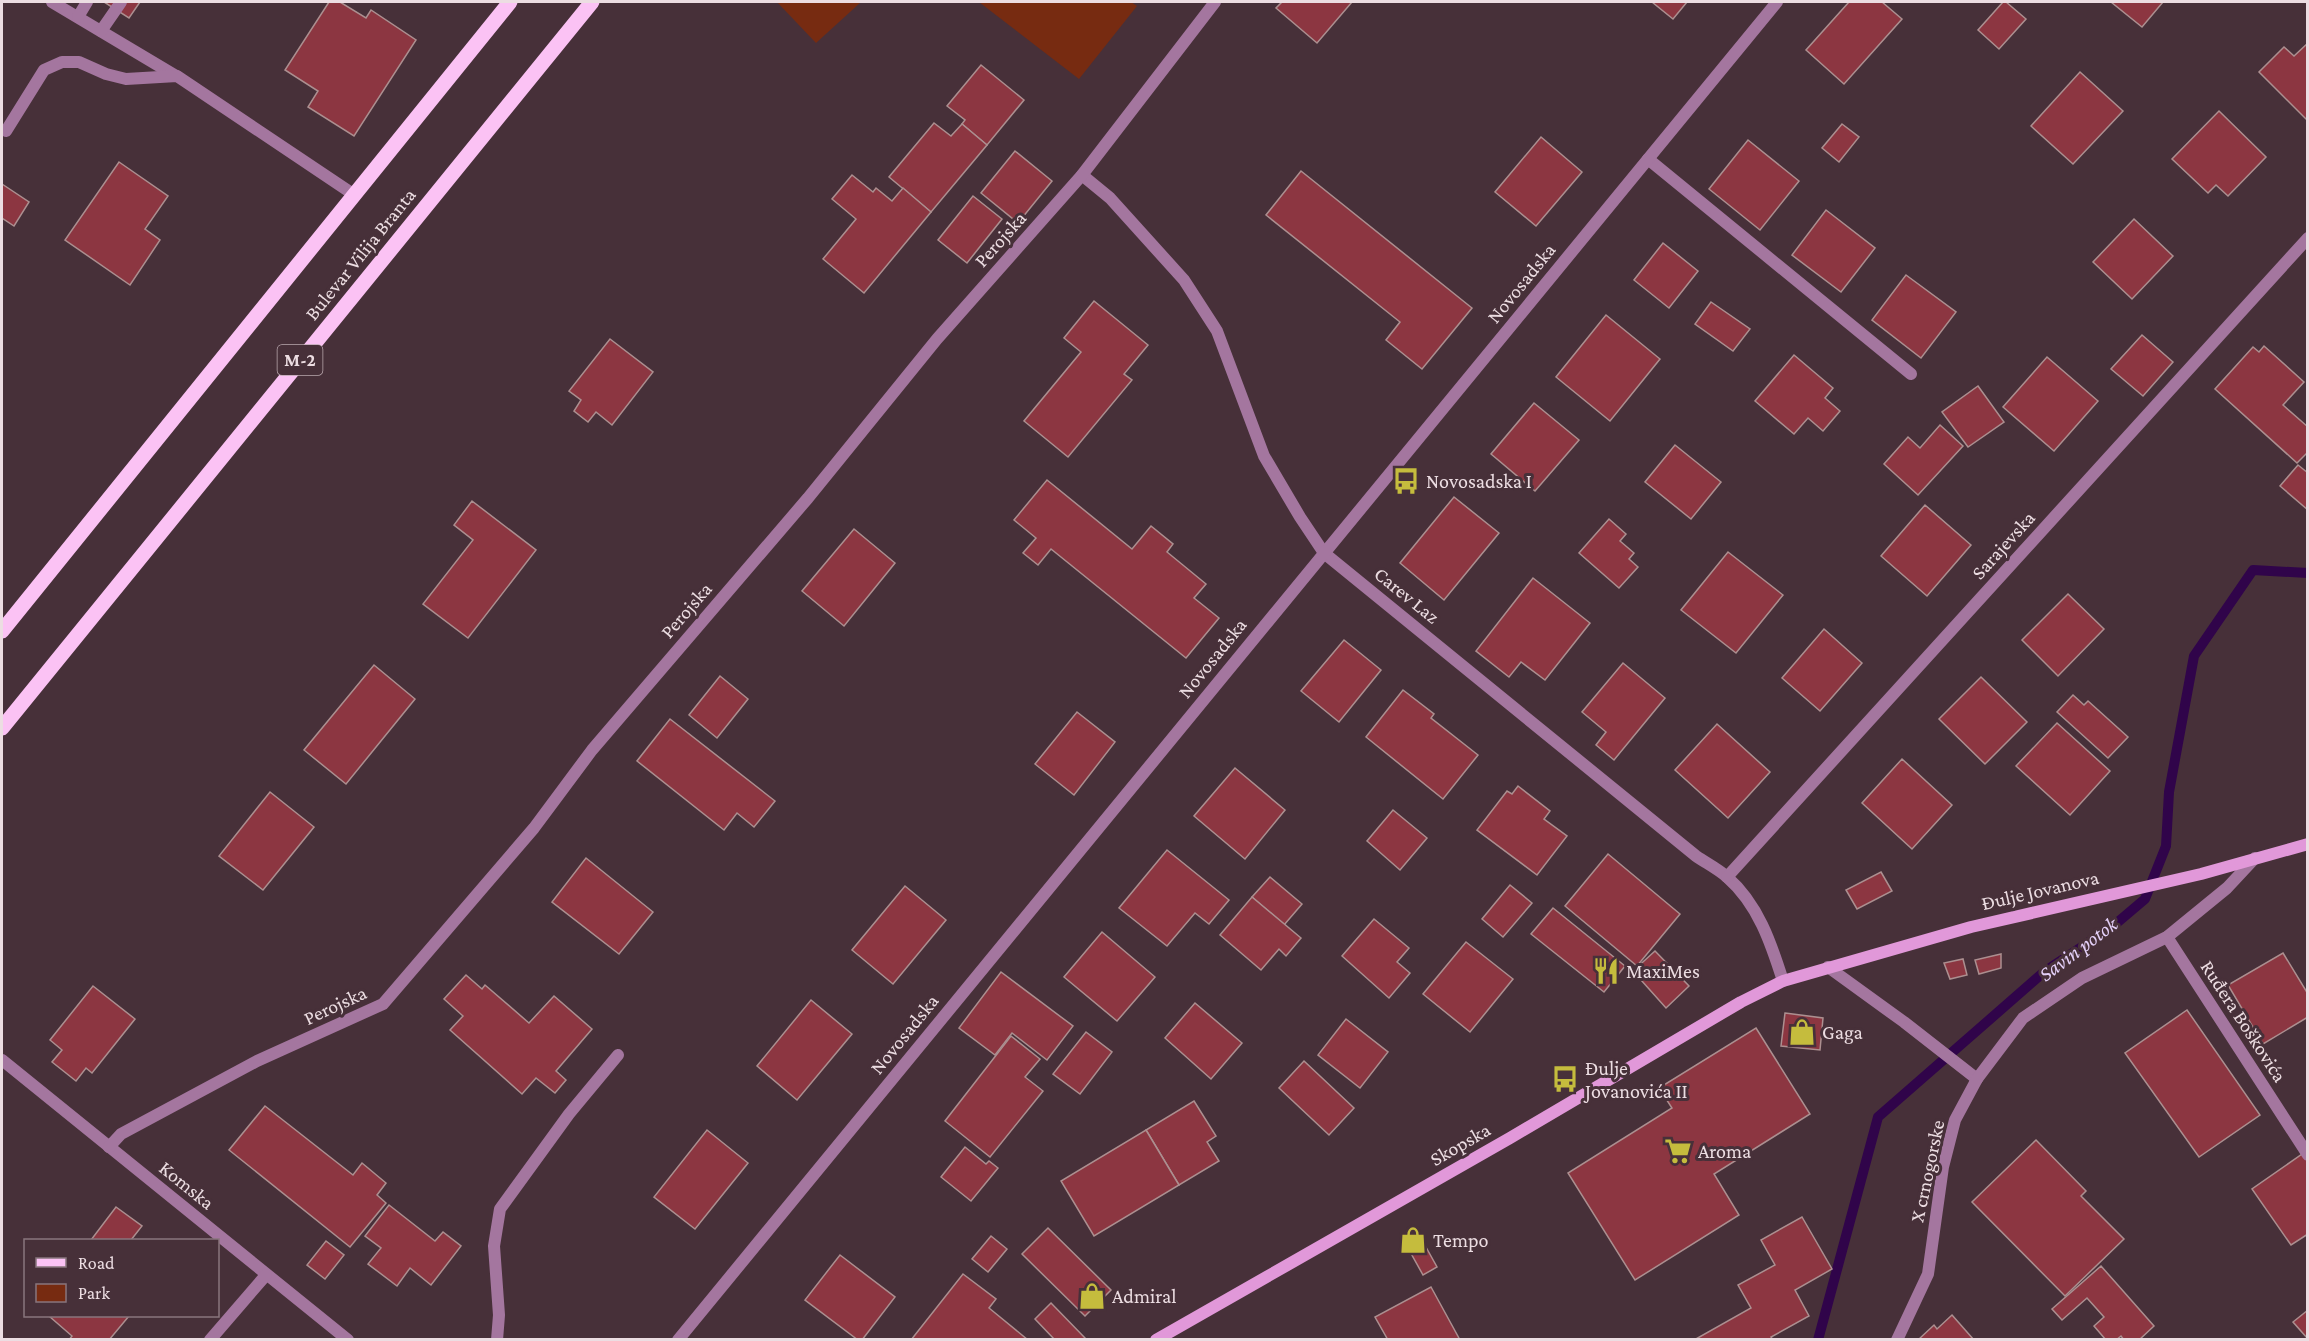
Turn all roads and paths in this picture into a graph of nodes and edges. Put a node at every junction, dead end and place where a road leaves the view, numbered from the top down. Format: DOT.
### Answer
graph roads {
  1 [pos="55,2"];
  2 [pos="87,2"];
  3 [pos="121,2"];
  4 [pos="510,2"];
  5 [pos="592,2"];
  6 [pos="1215,2"];
  7 [pos="1777,2"];
  8 [pos="78,17"];
  9 [pos="101,31"];
  10 [pos="177,76"];
  11 [pos="6,131"];
  12 [pos="1648,159"];
  13 [pos="1082,175"];
  14 [pos="353,194"];
  15 [pos="2307,238"];
  16 [pos="1911,374"];
  17 [pos="1324,553"];
  18 [pos="2,632"];
  19 [pos="2,728"];
  20 [pos="2307,844"];
  21 [pos="2255,858"];
  22 [pos="1727,877"];
  23 [pos="2167,938"];
  24 [pos="1828,967"];
  25 [pos="1783,981"];
  26 [pos="618,1055"];
  27 [pos="2,1060"];
  28 [pos="1977,1079"];
  29 [pos="109,1147"];
  30 [pos="2307,1155"];
  31 [pos="266,1275"];
  32 [pos="210,1340"];
  33 [pos="348,1340"];
  34 [pos="497,1340"];
  35 [pos="678,1340"];
  36 [pos="1156,1340"];
  37 [pos="1897,1340"];
  1 -- 8 [label="street"];
  2 -- 8 [label="street"];
  3 -- 9 [label="street"];
  4 -- 14 [label="main road"];
  5 -- 19 [label="main road, Bulevar Vilija Branta / M-2"];
  6 -- 13 [label="street, Perojska"];
  7 -- 12 [label="street, Novosadska"];
  8 -- 9 [label="street"];
  9 -- 10 [label="street"];
  10 -- 11 [label="street"];
  10 -- 14 [label="street"];
  12 -- 16 [label="street"];
  12 -- 17 [label="street, Novosadska"];
  13 -- 17 [label="street, Carev Laz"];
  13 -- 29 [label="street, Perojska"];
  14 -- 18 [label="main road"];
  15 -- 22 [label="street, Sarajevska"];
  17 -- 22 [label="street, Carev Laz"];
  17 -- 35 [label="street, Novosadska"];
  20 -- 21 [label="street, Đulje Jovanova"];
  21 -- 23 [label="street, X crnogorske"];
  21 -- 24 [label="street, Đulje Jovanova"];
  22 -- 25 [label="street, Carev Laz"];
  23 -- 28 [label="street, X crnogorske"];
  23 -- 30 [label="street, Ruđera Boškovića"];
  24 -- 25 [label="street, Đulje Jovanova"];
  24 -- 28 [label="street"];
  25 -- 36 [label="street, Skopska"];
  26 -- 34 [label="street"];
  27 -- 29 [label="street, Komska"];
  28 -- 37 [label="street, X crnogorske"];
  29 -- 31 [label="street, Komska"];
  31 -- 32 [label="street"];
  31 -- 33 [label="street, Komska"];
}
